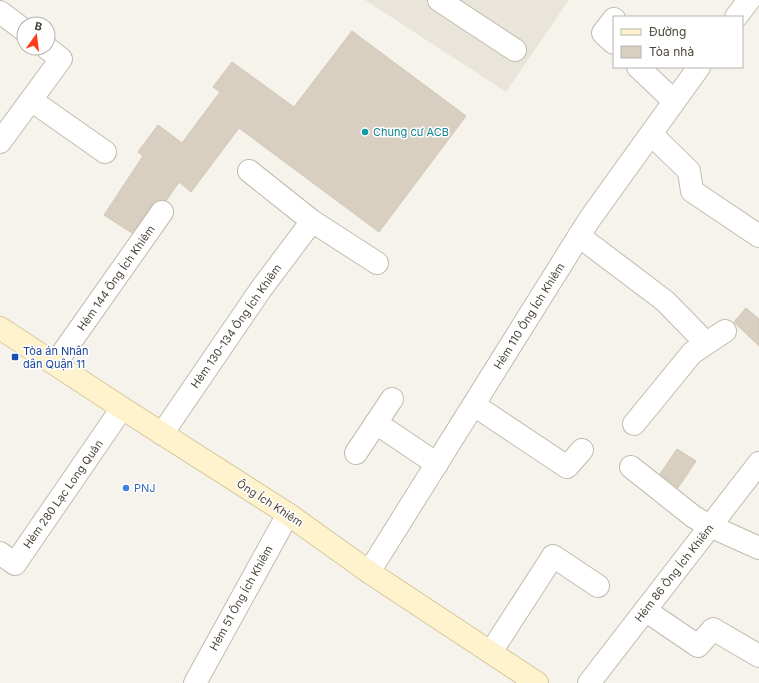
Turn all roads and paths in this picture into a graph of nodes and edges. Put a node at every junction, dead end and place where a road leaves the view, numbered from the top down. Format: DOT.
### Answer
graph roads {
  1 [pos="439,0"];
  2 [pos="750,0"];
  3 [pos="0,12"];
  4 [pos="737,16"];
  5 [pos="613,20"];
  6 [pos="16,24"];
  7 [pos="613,42"];
  8 [pos="515,50"];
  9 [pos="56,55"];
  10 [pos="639,68"];
  11 [pos="698,68"];
  12 [pos="31,100"];
  13 [pos="674,101"];
  14 [pos="651,134"];
  15 [pos="0,142"];
  16 [pos="105,152"];
  17 [pos="249,171"];
  18 [pos="162,212"];
  19 [pos="312,221"];
  20 [pos="579,236"];
  21 [pos="759,236"];
  22 [pos="377,263"];
  23 [pos="0,328"];
  24 [pos="725,331"];
  25 [pos="706,343"];
  26 [pos="55,364"];
  27 [pos="392,399"];
  28 [pos="474,405"];
  29 [pos="122,408"];
  30 [pos="376,423"];
  31 [pos="634,424"];
  32 [pos="162,434"];
  33 [pos="582,450"];
  34 [pos="356,454"];
  35 [pos="759,463"];
  36 [pos="437,464"];
  37 [pos="631,467"];
  38 [pos="288,514"];
  39 [pos="710,526"];
  40 [pos="759,548"];
  41 [pos="0,553"];
  42 [pos="369,572"];
  43 [pos="598,586"];
  44 [pos="645,610"];
  45 [pos="491,652"];
  46 [pos="759,656"];
  47 [pos="195,683"];
  48 [pos="537,683"];
  49 [pos="589,683"];
  1 -- 8 [label="street"];
  2 -- 4 [label="street"];
  3 -- 6 [label="street"];
  5 -- 7 [label="street"];
  9 -- 12 [label="street"];
  10 -- 13 [label="street"];
  11 -- 13 [label="street, Hẻm 110 Ông Ích Khiêm"];
  12 -- 15 [label="street"];
  12 -- 16 [label="street"];
  13 -- 14 [label="street, Hẻm 110 Ông Ích Khiêm"];
  14 -- 20 [label="street, Hẻm 110 Ông Ích Khiêm"];
  14 -- 21 [label="street"];
  17 -- 19 [label="street"];
  18 -- 26 [label="street, Hẻm 144 Ông Ích Khiêm"];
  19 -- 22 [label="street"];
  19 -- 32 [label="street, Hẻm 130-134 Ông Ích Khiêm"];
  20 -- 25 [label="street"];
  20 -- 28 [label="street, Hẻm 110 Ông Ích Khiêm"];
  23 -- 26 [label="main road, Ông Ích Khiêm"];
  24 -- 25 [label="street"];
  25 -- 31 [label="street"];
  26 -- 29 [label="main road, Ông Ích Khiêm"];
  27 -- 30 [label="street"];
  28 -- 33 [label="street"];
  28 -- 36 [label="street, Hẻm 110 Ông Ích Khiêm"];
  29 -- 32 [label="main road, Ông Ích Khiêm"];
  29 -- 41 [label="street, Hẻm 280 Lạc Long Quân"];
  30 -- 34 [label="street"];
  30 -- 36 [label="street"];
  32 -- 38 [label="main road, Ông Ích Khiêm"];
  35 -- 39 [label="street, Hẻm 86 Ông Ích Khiêm"];
  36 -- 42 [label="street, Hẻm 110 Ông Ích Khiêm"];
  37 -- 39 [label="street"];
  38 -- 42 [label="main road, Ông Ích Khiêm"];
  38 -- 47 [label="street, Hẻm 51 Ông Ích Khiêm"];
  39 -- 40 [label="street"];
  39 -- 44 [label="street, Hẻm 86 Ông Ích Khiêm"];
  42 -- 45 [label="main road, Ông Ích Khiêm"];
  43 -- 45 [label="street"];
  44 -- 46 [label="street"];
  44 -- 49 [label="street, Hẻm 86 Ông Ích Khiêm"];
  45 -- 48 [label="main road, Ông Ích Khiêm"];
}
